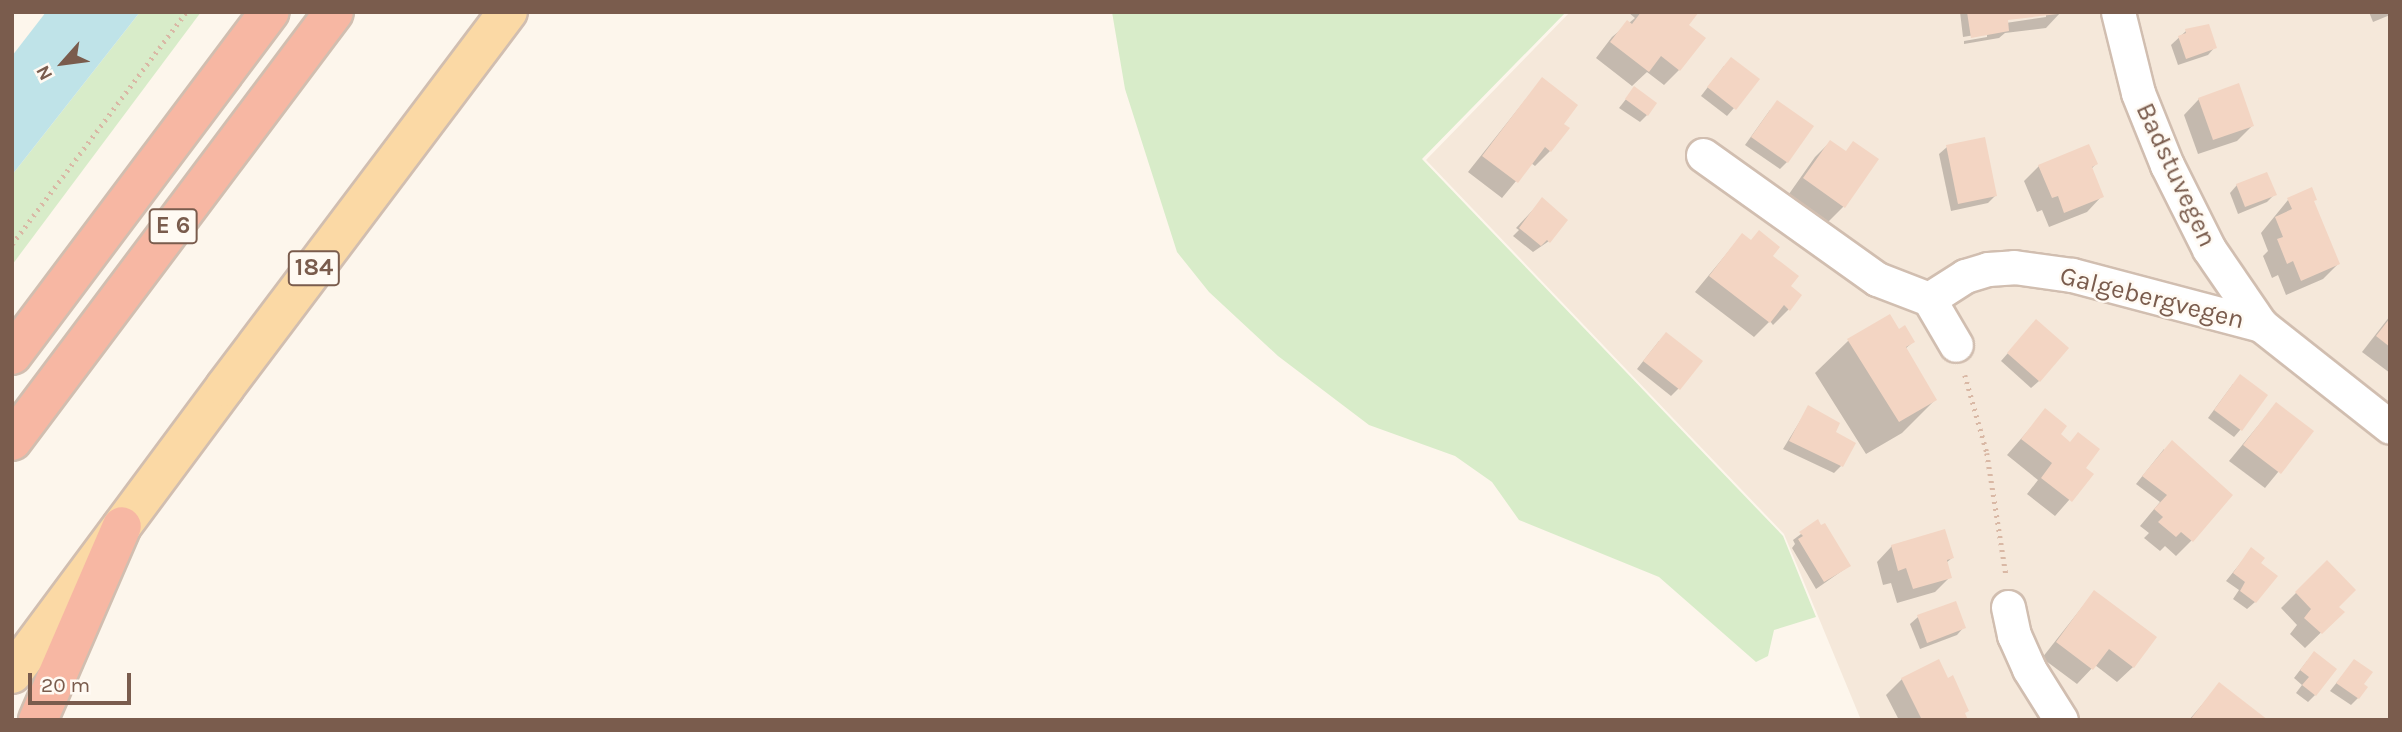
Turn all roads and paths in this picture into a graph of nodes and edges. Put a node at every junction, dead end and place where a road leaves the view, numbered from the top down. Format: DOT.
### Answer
graph roads {
  1 [pos="187,12"];
  2 [pos="270,12"];
  3 [pos="334,12"];
  4 [pos="509,12"];
  5 [pos="2118,12"];
  6 [pos="1703,155"];
  7 [pos="12,244"];
  8 [pos="1928,299"];
  9 [pos="2261,326"];
  10 [pos="1956,345"];
  11 [pos="12,355"];
  12 [pos="2390,427"];
  13 [pos="12,440"];
  14 [pos="122,526"];
  15 [pos="2008,607"];
  16 [pos="12,674"];
  17 [pos="38,720"];
  18 [pos="2061,720"];
  1 -- 7 [label="path"];
  2 -- 11 [label="highway, E 6"];
  3 -- 13 [label="highway, E 6"];
  4 -- 14 [label="main road, 184"];
  5 -- 9 [label="street, Badstuvegen"];
  6 -- 8 [label="street"];
  8 -- 9 [label="street, Galgebergvegen"];
  8 -- 10 [label="street"];
  9 -- 12 [label="street, Galgebergvegen"];
  10 -- 15 [label="path"];
  14 -- 16 [label="main road, 184"];
  14 -- 17 [label="highway"];
  15 -- 18 [label="street"];
}
